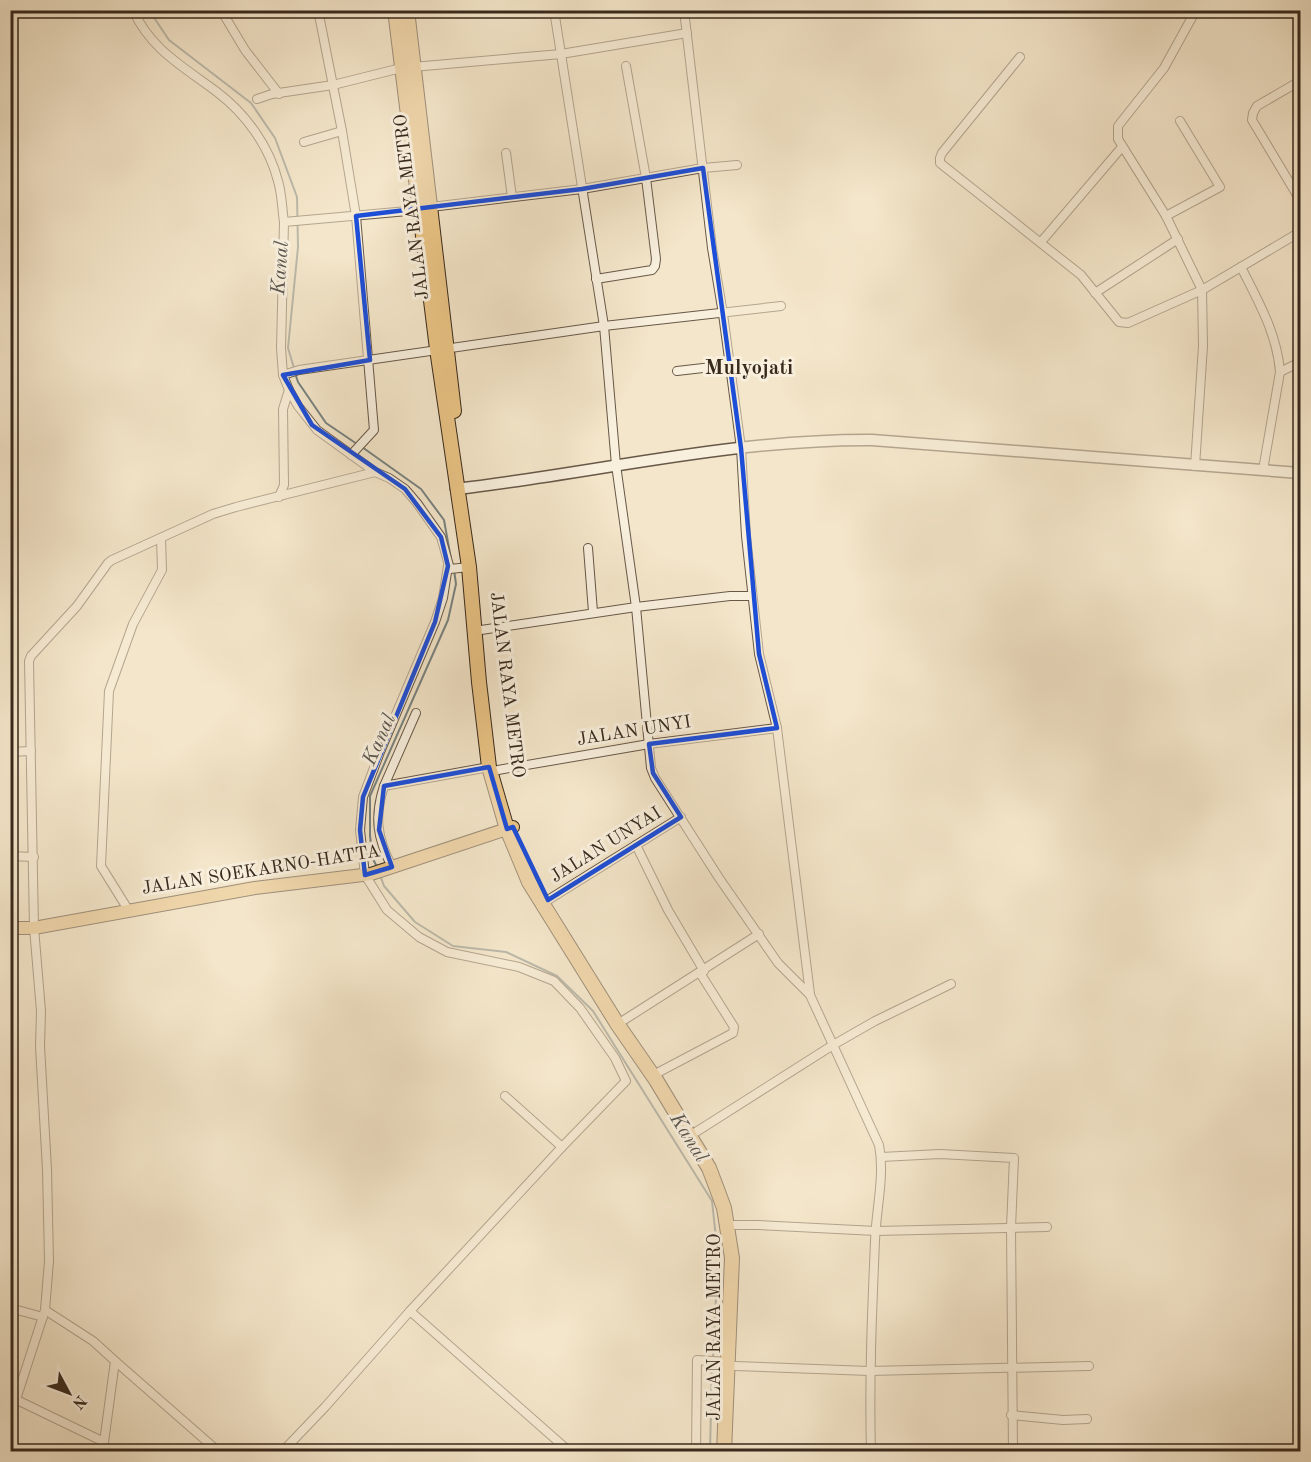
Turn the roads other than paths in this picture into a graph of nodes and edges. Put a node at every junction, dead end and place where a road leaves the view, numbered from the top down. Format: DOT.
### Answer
graph roads {
  1 [pos="133,10"];
  2 [pos="221,10"];
  3 [pos="318,10"];
  4 [pos="395,10"];
  5 [pos="407,10"];
  6 [pos="554,10"];
  7 [pos="684,10"];
  8 [pos="1196,10"];
  9 [pos="687,33"];
  10 [pos="561,54"];
  11 [pos="1020,57"];
  12 [pos="626,66"];
  13 [pos="407,68"];
  14 [pos="1300,81"];
  15 [pos="333,85"];
  16 [pos="279,94"];
  17 [pos="257,99"];
  18 [pos="1180,121"];
  19 [pos="342,131"];
  20 [pos="304,142"];
  21 [pos="1122,147"];
  22 [pos="506,153"];
  23 [pos="737,165"];
  24 [pos="703,168"];
  25 [pos="646,178"];
  26 [pos="582,189"];
  27 [pos="512,197"];
  28 [pos="1300,200"];
  29 [pos="425,208"];
  30 [pos="356,216"];
  31 [pos="1166,216"];
  32 [pos="286,222"];
  33 [pos="1300,232"];
  34 [pos="1178,239"];
  35 [pos="1041,242"];
  36 [pos="1241,267"];
  37 [pos="596,279"];
  38 [pos="1202,290"];
  39 [pos="1095,293"];
  40 [pos="782,306"];
  41 [pos="723,314"];
  42 [pos="604,326"];
  43 [pos="442,349"];
  44 [pos="370,360"];
  45 [pos="1300,362"];
  46 [pos="729,365"];
  47 [pos="677,371"];
  48 [pos="1280,372"];
  49 [pos="286,373"];
  50 [pos="289,390"];
  51 [pos="741,448"];
  52 [pos="352,453"];
  53 [pos="616,465"];
  54 [pos="1195,466"];
  55 [pos="1263,470"];
  56 [pos="375,472"];
  57 [pos="1300,472"];
  58 [pos="460,488"];
  59 [pos="279,497"];
  60 [pos="161,538"];
  61 [pos="588,548"];
  62 [pos="467,567"];
  63 [pos="450,568"];
  64 [pos="752,596"];
  65 [pos="636,607"];
  66 [pos="593,612"];
  67 [pos="481,630"];
  68 [pos="416,712"];
  69 [pos="777,728"];
  70 [pos="649,744"];
  71 [pos="31,751"];
  72 [pos="10,752"];
  73 [pos="494,769"];
  74 [pos="384,786"];
  75 [pos="681,818"];
  76 [pos="510,828"];
  77 [pos="636,845"];
  78 [pos="10,856"];
  79 [pos="34,857"];
  80 [pos="389,868"];
  81 [pos="368,874"];
  82 [pos="548,900"];
  83 [pos="129,911"];
  84 [pos="10,928"];
  85 [pos="34,928"];
  86 [pos="759,934"];
  87 [pos="702,972"];
  88 [pos="951,984"];
  89 [pos="810,995"];
  90 [pos="624,1020"];
  91 [pos="833,1045"];
  92 [pos="659,1072"];
  93 [pos="506,1096"];
  94 [pos="696,1132"];
  95 [pos="562,1147"];
  96 [pos="881,1157"];
  97 [pos="734,1226"];
  98 [pos="1011,1227"];
  99 [pos="1047,1227"];
  100 [pos="876,1231"];
  101 [pos="10,1308"];
  102 [pos="410,1311"];
  103 [pos="44,1313"];
  104 [pos="115,1361"];
  105 [pos="731,1364"];
  106 [pos="1089,1366"];
  107 [pos="1011,1367"];
  108 [pos="869,1371"];
  109 [pos="17,1400"];
  110 [pos="1011,1415"];
  111 [pos="10,1418"];
  112 [pos="1087,1419"];
  113 [pos="104,1442"];
  114 [pos="102,1452"];
  115 [pos="219,1452"];
  116 [pos="282,1452"];
  117 [pos="570,1452"];
  118 [pos="696,1452"];
  119 [pos="724,1452"];
  120 [pos="732,1452"];
  121 [pos="871,1452"];
  122 [pos="1012,1452"];
  1 -- 32 [label="street"];
  2 -- 16 [label="street"];
  3 -- 15 [label="street"];
  4 -- 13 [label="highway"];
  5 -- 13 [label="highway"];
  6 -- 10 [label="street"];
  7 -- 9 [label="street"];
  8 -- 21 [label="street"];
  9 -- 10 [label="street"];
  9 -- 24 [label="street"];
  10 -- 13 [label="street"];
  10 -- 26 [label="street"];
  11 -- 35 [label="street"];
  12 -- 25 [label="street"];
  13 -- 15 [label="street"];
  13 -- 29 [label="highway"];
  14 -- 28 [label="street"];
  15 -- 16 [label="street"];
  15 -- 19 [label="street"];
  16 -- 17 [label="street"];
  18 -- 31 [label="street"];
  19 -- 20 [label="street"];
  19 -- 30 [label="street"];
  21 -- 31 [label="street"];
  21 -- 35 [label="street"];
  22 -- 27 [label="street"];
  23 -- 24 [label="street"];
  24 -- 25 [label="street"];
  24 -- 41 [label="street"];
  25 -- 26 [label="street"];
  25 -- 37 [label="street"];
  26 -- 27 [label="street"];
  26 -- 37 [label="street"];
  27 -- 29 [label="street"];
  29 -- 30 [label="street"];
  29 -- 43 [label="highway"];
  30 -- 32 [label="street"];
  30 -- 44 [label="street"];
  31 -- 34 [label="street"];
  32 -- 49 [label="street"];
  33 -- 36 [label="street"];
  34 -- 38 [label="street"];
  34 -- 39 [label="street"];
  35 -- 39 [label="street"];
  36 -- 38 [label="street"];
  36 -- 48 [label="street"];
  37 -- 42 [label="street"];
  38 -- 39 [label="street"];
  38 -- 54 [label="street"];
  40 -- 41 [label="street"];
  41 -- 42 [label="street"];
  41 -- 46 [label="street"];
  42 -- 43 [label="street"];
  42 -- 53 [label="street"];
  43 -- 44 [label="street"];
  43 -- 58 [label="highway"];
  44 -- 49 [label="street"];
  44 -- 52 [label="street"];
  45 -- 48 [label="street"];
  46 -- 47 [label="street"];
  46 -- 51 [label="street"];
  48 -- 55 [label="street"];
  49 -- 50 [label="street"];
  50 -- 52 [label="street"];
  50 -- 59 [label="street"];
  51 -- 53 [label="street"];
  51 -- 54 [label="street"];
  51 -- 64 [label="street"];
  52 -- 56 [label="street"];
  53 -- 58 [label="street"];
  53 -- 65 [label="street"];
  54 -- 55 [label="street"];
  55 -- 57 [label="street"];
  56 -- 59 [label="street"];
  56 -- 63 [label="street"];
  58 -- 62 [label="highway"];
  58 -- 67 [label="highway, JALAN RAYA METRO"];
  59 -- 60 [label="street"];
  60 -- 71 [label="street"];
  60 -- 83 [label="street"];
  61 -- 66 [label="street"];
  62 -- 63 [label="street"];
  62 -- 73 [label="highway"];
  63 -- 81 [label="street"];
  64 -- 65 [label="street"];
  64 -- 69 [label="street"];
  65 -- 66 [label="street"];
  65 -- 70 [label="street"];
  66 -- 67 [label="street"];
  67 -- 73 [label="highway, JALAN RAYA METRO"];
  68 -- 74 [label="street"];
  69 -- 70 [label="street, JALAN UNYI"];
  69 -- 89 [label="street"];
  70 -- 73 [label="street, JALAN UNYI"];
  70 -- 75 [label="street"];
  71 -- 72 [label="street"];
  71 -- 79 [label="street"];
  73 -- 74 [label="street, JALAN UNYI"];
  73 -- 76 [label="highway"];
  74 -- 80 [label="street"];
  75 -- 77 [label="street, JALAN UNYAI"];
  75 -- 86 [label="street"];
  76 -- 80 [label="main road, JALAN SOEKARNO-HATTA"];
  76 -- 82 [label="highway, JALAN RAYA METRO"];
  76 -- 105 [label="highway"];
  77 -- 82 [label="street, JALAN UNYAI"];
  77 -- 87 [label="street"];
  78 -- 79 [label="street"];
  79 -- 85 [label="street"];
  80 -- 81 [label="main road, JALAN SOEKARNO-HATTA"];
  81 -- 83 [label="main road, JALAN SOEKARNO-HATTA"];
  81 -- 95 [label="street"];
  82 -- 90 [label="highway, JALAN RAYA METRO"];
  83 -- 85 [label="main road, JALAN SOEKARNO-HATTA"];
  84 -- 85 [label="main road, JALAN SOEKARNO-HATTA"];
  85 -- 103 [label="street"];
  86 -- 87 [label="street"];
  86 -- 89 [label="street"];
  87 -- 90 [label="street"];
  87 -- 92 [label="street"];
  88 -- 91 [label="street"];
  89 -- 91 [label="street"];
  90 -- 92 [label="highway, JALAN RAYA METRO"];
  91 -- 94 [label="street"];
  91 -- 96 [label="street"];
  92 -- 94 [label="highway, JALAN RAYA METRO"];
  93 -- 95 [label="street"];
  94 -- 97 [label="highway, JALAN RAYA METRO"];
  95 -- 102 [label="street"];
  96 -- 98 [label="street"];
  96 -- 100 [label="street"];
  97 -- 100 [label="street"];
  97 -- 105 [label="highway, JALAN RAYA METRO"];
  98 -- 99 [label="street"];
  98 -- 100 [label="street"];
  98 -- 107 [label="street"];
  100 -- 108 [label="street"];
  101 -- 103 [label="street"];
  102 -- 116 [label="street"];
  102 -- 117 [label="street"];
  103 -- 104 [label="street"];
  103 -- 109 [label="street"];
  104 -- 113 [label="street"];
  104 -- 115 [label="street"];
  105 -- 108 [label="street"];
  105 -- 118 [label="street"];
  105 -- 119 [label="highway"];
  105 -- 120 [label="highway, JALAN RAYA METRO"];
  106 -- 107 [label="street"];
  107 -- 108 [label="street"];
  107 -- 110 [label="street"];
  108 -- 121 [label="street"];
  109 -- 111 [label="street"];
  109 -- 113 [label="street"];
  110 -- 112 [label="street"];
  110 -- 122 [label="street"];
  113 -- 114 [label="street"];
}
